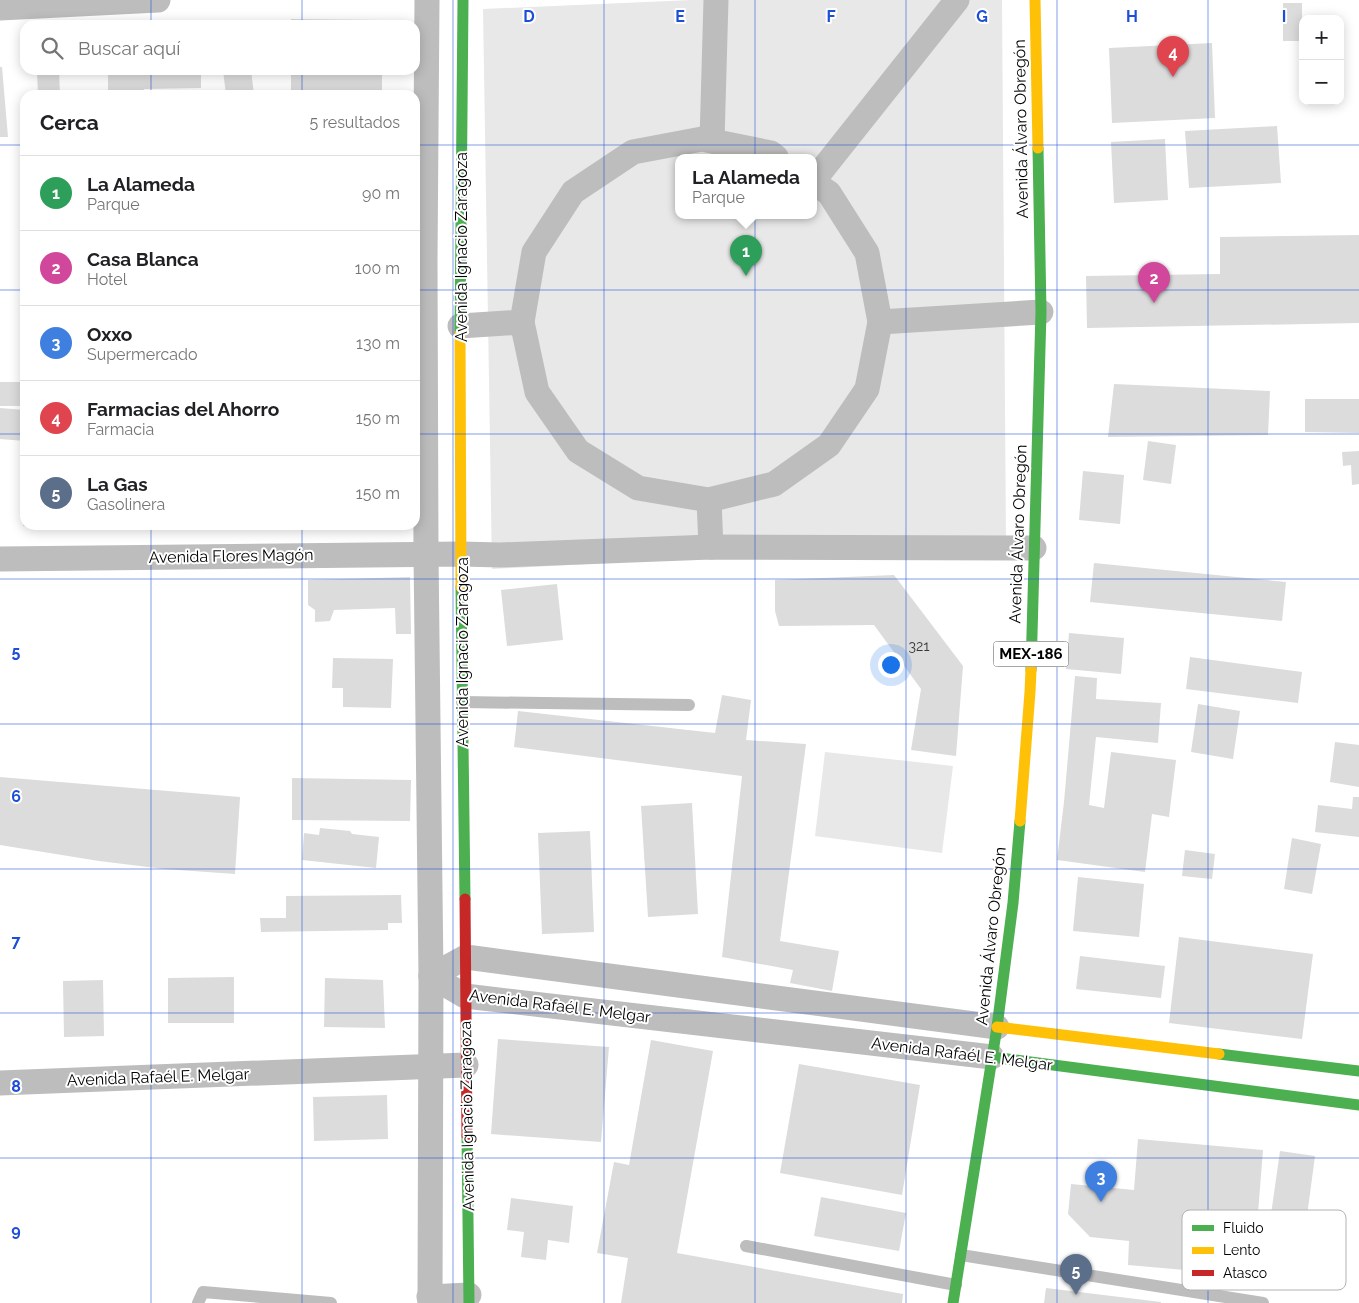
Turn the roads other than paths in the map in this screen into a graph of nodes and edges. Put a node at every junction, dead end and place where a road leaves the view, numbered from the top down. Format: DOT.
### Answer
graph roads {
  1 [pos="158,0"];
  2 [pos="427,0"];
  3 [pos="463,0"];
  4 [pos="716,0"];
  5 [pos="957,0"];
  6 [pos="1035,0"];
  7 [pos="0,8"];
  8 [pos="712,141"];
  9 [pos="772,154"];
  10 [pos="817,178"];
  11 [pos="817,184"];
  12 [pos="420,260"];
  13 [pos="1040,312"];
  14 [pos="522,322"];
  15 [pos="880,322"];
  16 [pos="460,326"];
  17 [pos="709,500"];
  18 [pos="711,547"];
  19 [pos="1034,548"];
  20 [pos="426,554"];
  21 [pos="461,554"];
  22 [pos="0,559"];
  23 [pos="427,701"];
  24 [pos="462,702"];
  25 [pos="689,705"];
  26 [pos="466,957"];
  27 [pos="431,976"];
  28 [pos="465,996"];
  29 [pos="997,1027"];
  30 [pos="992,1057"];
  31 [pos="466,1064"];
  32 [pos="430,1066"];
  33 [pos="1359,1071"];
  34 [pos="0,1083"];
  35 [pos="1359,1105"];
  36 [pos="746,1246"];
  37 [pos="961,1255"];
  38 [pos="956,1285"];
  39 [pos="469,1299"];
  40 [pos="429,1300"];
  41 [pos="198,1303"];
  42 [pos="330,1303"];
  43 [pos="953,1303"];
  44 [pos="1263,1303"];
  1 -- 7 [label="street"];
  2 -- 12 [label="street"];
  3 -- 16 [label="main road, Avenida Ignacio Zaragoza"];
  4 -- 8 [label="street"];
  5 -- 10 [label="street"];
  6 -- 13 [label="main road, Avenida Álvaro Obregón / MEX-186"];
  8 -- 9 [label="street"];
  8 -- 14 [label="street"];
  11 -- 15 [label="street"];
  12 -- 20 [label="street"];
  13 -- 15 [label="street"];
  13 -- 19 [label="main road, Avenida Álvaro Obregón / MEX-186"];
  14 -- 16 [label="street"];
  14 -- 17 [label="street"];
  15 -- 17 [label="street"];
  16 -- 21 [label="main road, Avenida Ignacio Zaragoza"];
  17 -- 18 [label="street"];
  18 -- 19 [label="street, Avenida Flores Magón"];
  18 -- 21 [label="street, Avenida Flores Magón"];
  19 -- 29 [label="main road, Avenida Álvaro Obregón / MEX-186"];
  20 -- 21 [label="street, Avenida Flores Magón"];
  20 -- 22 [label="street, Avenida Flores Magón"];
  20 -- 23 [label="street"];
  21 -- 24 [label="main road, Avenida Ignacio Zaragoza"];
  23 -- 24 [label="street"];
  23 -- 27 [label="street"];
  24 -- 25 [label="lane"];
  24 -- 26 [label="main road, Avenida Ignacio Zaragoza"];
  26 -- 27 [label="street"];
  26 -- 28 [label="main road, Avenida Ignacio Zaragoza"];
  26 -- 29 [label="street, Avenida Rafaél E. Melgar"];
  27 -- 28 [label="street, Avenida Rafaél E. Melgar"];
  27 -- 32 [label="street"];
  28 -- 30 [label="street, Avenida Rafaél E. Melgar"];
  28 -- 31 [label="main road, Avenida Ignacio Zaragoza"];
  29 -- 30 [label="main road, Avenida Álvaro Obregón / MEX-186"];
  29 -- 33 [label="main road, Avenida Rafaél E. Melgar"];
  30 -- 35 [label="main road, Avenida Rafaél E. Melgar"];
  30 -- 37 [label="main road, Avenida Álvaro Obregón / MEX-186"];
  31 -- 32 [label="street, Avenida Rafaél E. Melgar"];
  31 -- 39 [label="main road, Avenida Ignacio Zaragoza"];
  32 -- 34 [label="street, Avenida Rafaél E. Melgar"];
  32 -- 40 [label="street"];
  36 -- 38 [label="lane"];
  37 -- 38 [label="main road, Avenida Álvaro Obregón / MEX-186"];
  37 -- 44 [label="lane"];
  38 -- 43 [label="main road, Avenida Álvaro Obregón / MEX-186"];
  39 -- 40 [label="street"];
  41 -- 42 [label="lane"];
}
